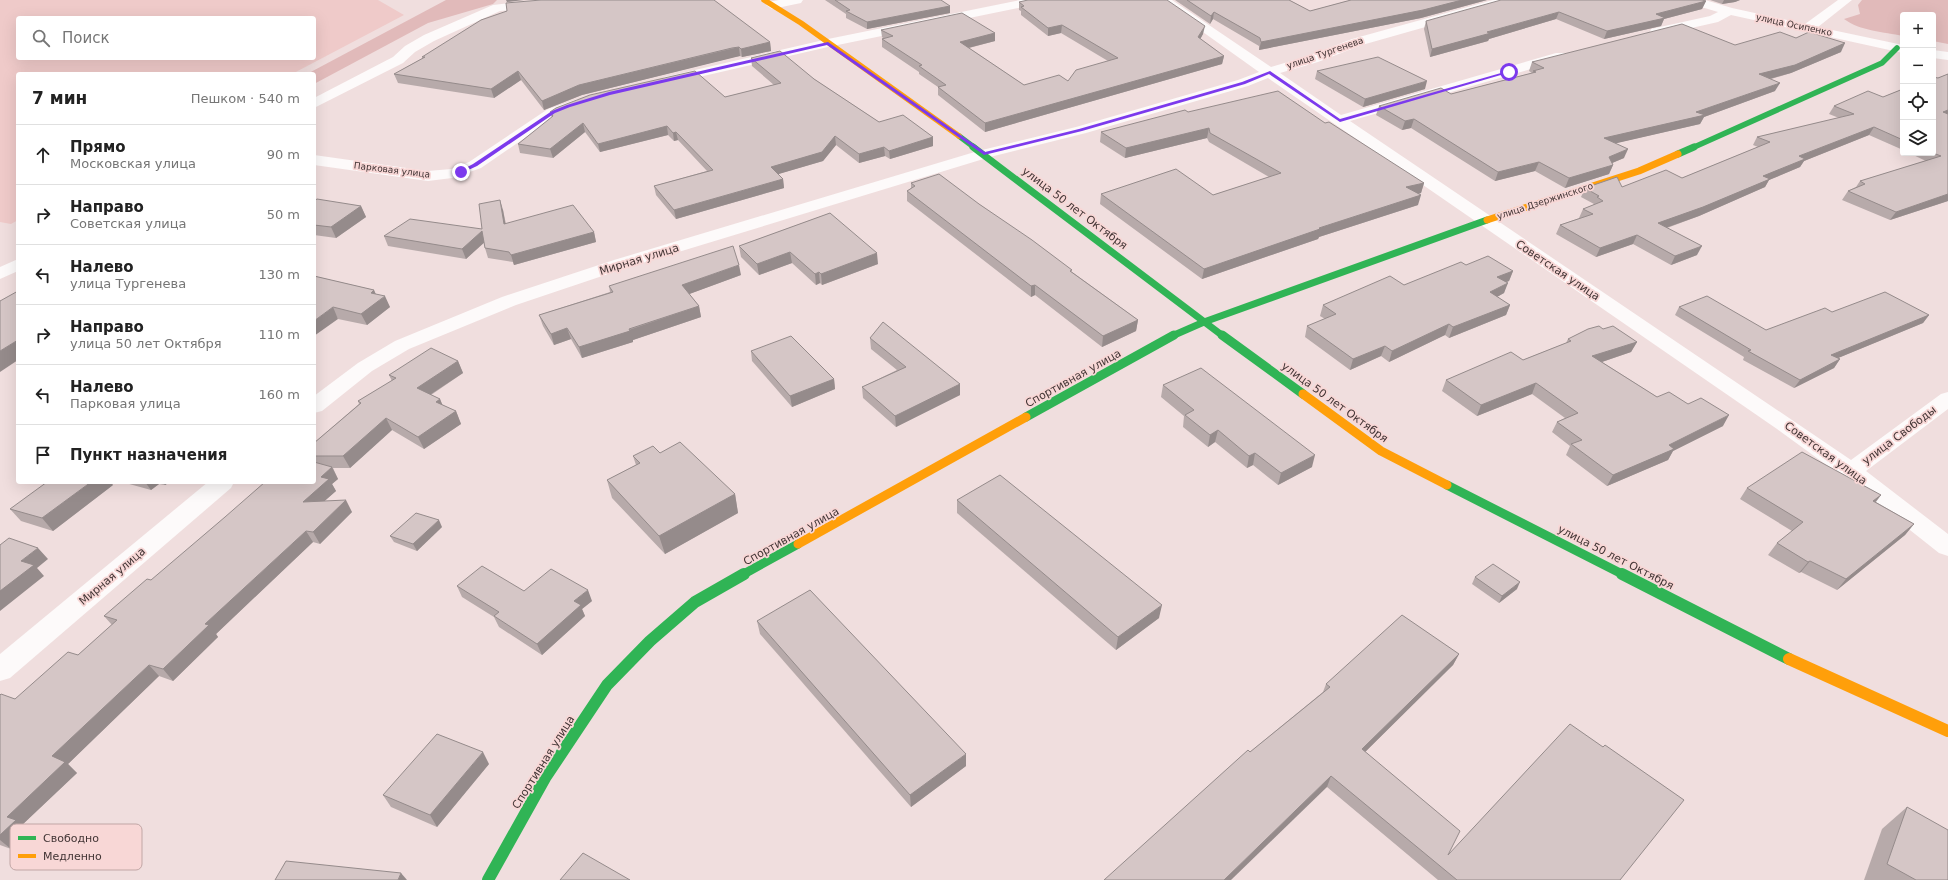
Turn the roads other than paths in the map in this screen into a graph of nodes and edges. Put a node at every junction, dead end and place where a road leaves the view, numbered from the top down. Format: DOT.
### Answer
graph roads {
  1 [pos="572,0"];
  2 [pos="796,0"];
  3 [pos="1038,0"];
  4 [pos="1164,0"];
  5 [pos="1506,0"];
  6 [pos="1692,0"];
  7 [pos="1846,0"];
  8 [pos="768,2"];
  9 [pos="1730,11"];
  10 [pos="1808,28"];
  11 [pos="1642,35"];
  12 [pos="828,43"];
  13 [pos="1900,48"];
  14 [pos="1577,52"];
  15 [pos="1936,54"];
  16 [pos="1948,56"];
  17 [pos="1270,72"];
  18 [pos="654,83"];
  19 [pos="594,98"];
  20 [pos="316,103"];
  21 [pos="1340,120"];
  22 [pos="984,154"];
  23 [pos="316,160"];
  24 [pos="1485,221"];
  25 [pos="16,265"];
  26 [pos="0,274"];
  27 [pos="1204,322"];
  28 [pos="1948,399"];
  29 [pos="316,404"];
  30 [pos="1851,471"];
  31 [pos="221,484"];
  32 [pos="1948,547"];
  33 [pos="0,670"];
  34 [pos="1948,731"];
  35 [pos="488,880"];
  1 -- 20 [label="street"];
  2 -- 8 [label="street"];
  3 -- 12 [label="street"];
  4 -- 17 [label="street, Советская улица"];
  5 -- 17 [label="street, улица Тургенева"];
  6 -- 9 [label="street, улица Осипенко"];
  7 -- 10 [label="street"];
  8 -- 12 [label="street, улица 50 лет Октября"];
  9 -- 10 [label="street, улица Осипенко"];
  9 -- 11 [label="street"];
  10 -- 13 [label="street, улица Осипенко"];
  12 -- 18 [label="street"];
  12 -- 22 [label="street, улица 50 лет Октября"];
  13 -- 24 [label="street, улица Дзержинского"];
  14 -- 21 [label="street"];
  15 -- 16 [label="street"];
  17 -- 21 [label="street, Советская улица"];
  17 -- 22 [label="street, улица Тургенева"];
  19 -- 23 [label="street, Парковая улица"];
  21 -- 24 [label="street, Советская улица"];
  22 -- 27 [label="street, улица 50 лет Октября"];
  22 -- 29 [label="street, Мирная улица"];
  24 -- 27 [label="street, улица Дзержинского"];
  24 -- 30 [label="street, Советская улица"];
  25 -- 26 [label="street"];
  27 -- 34 [label="street, улица 50 лет Октября"];
  27 -- 35 [label="street, Спортивная улица"];
  28 -- 30 [label="street, улица Свободы"];
  30 -- 32 [label="street, Советская улица"];
  31 -- 33 [label="street, Мирная улица"];
}
